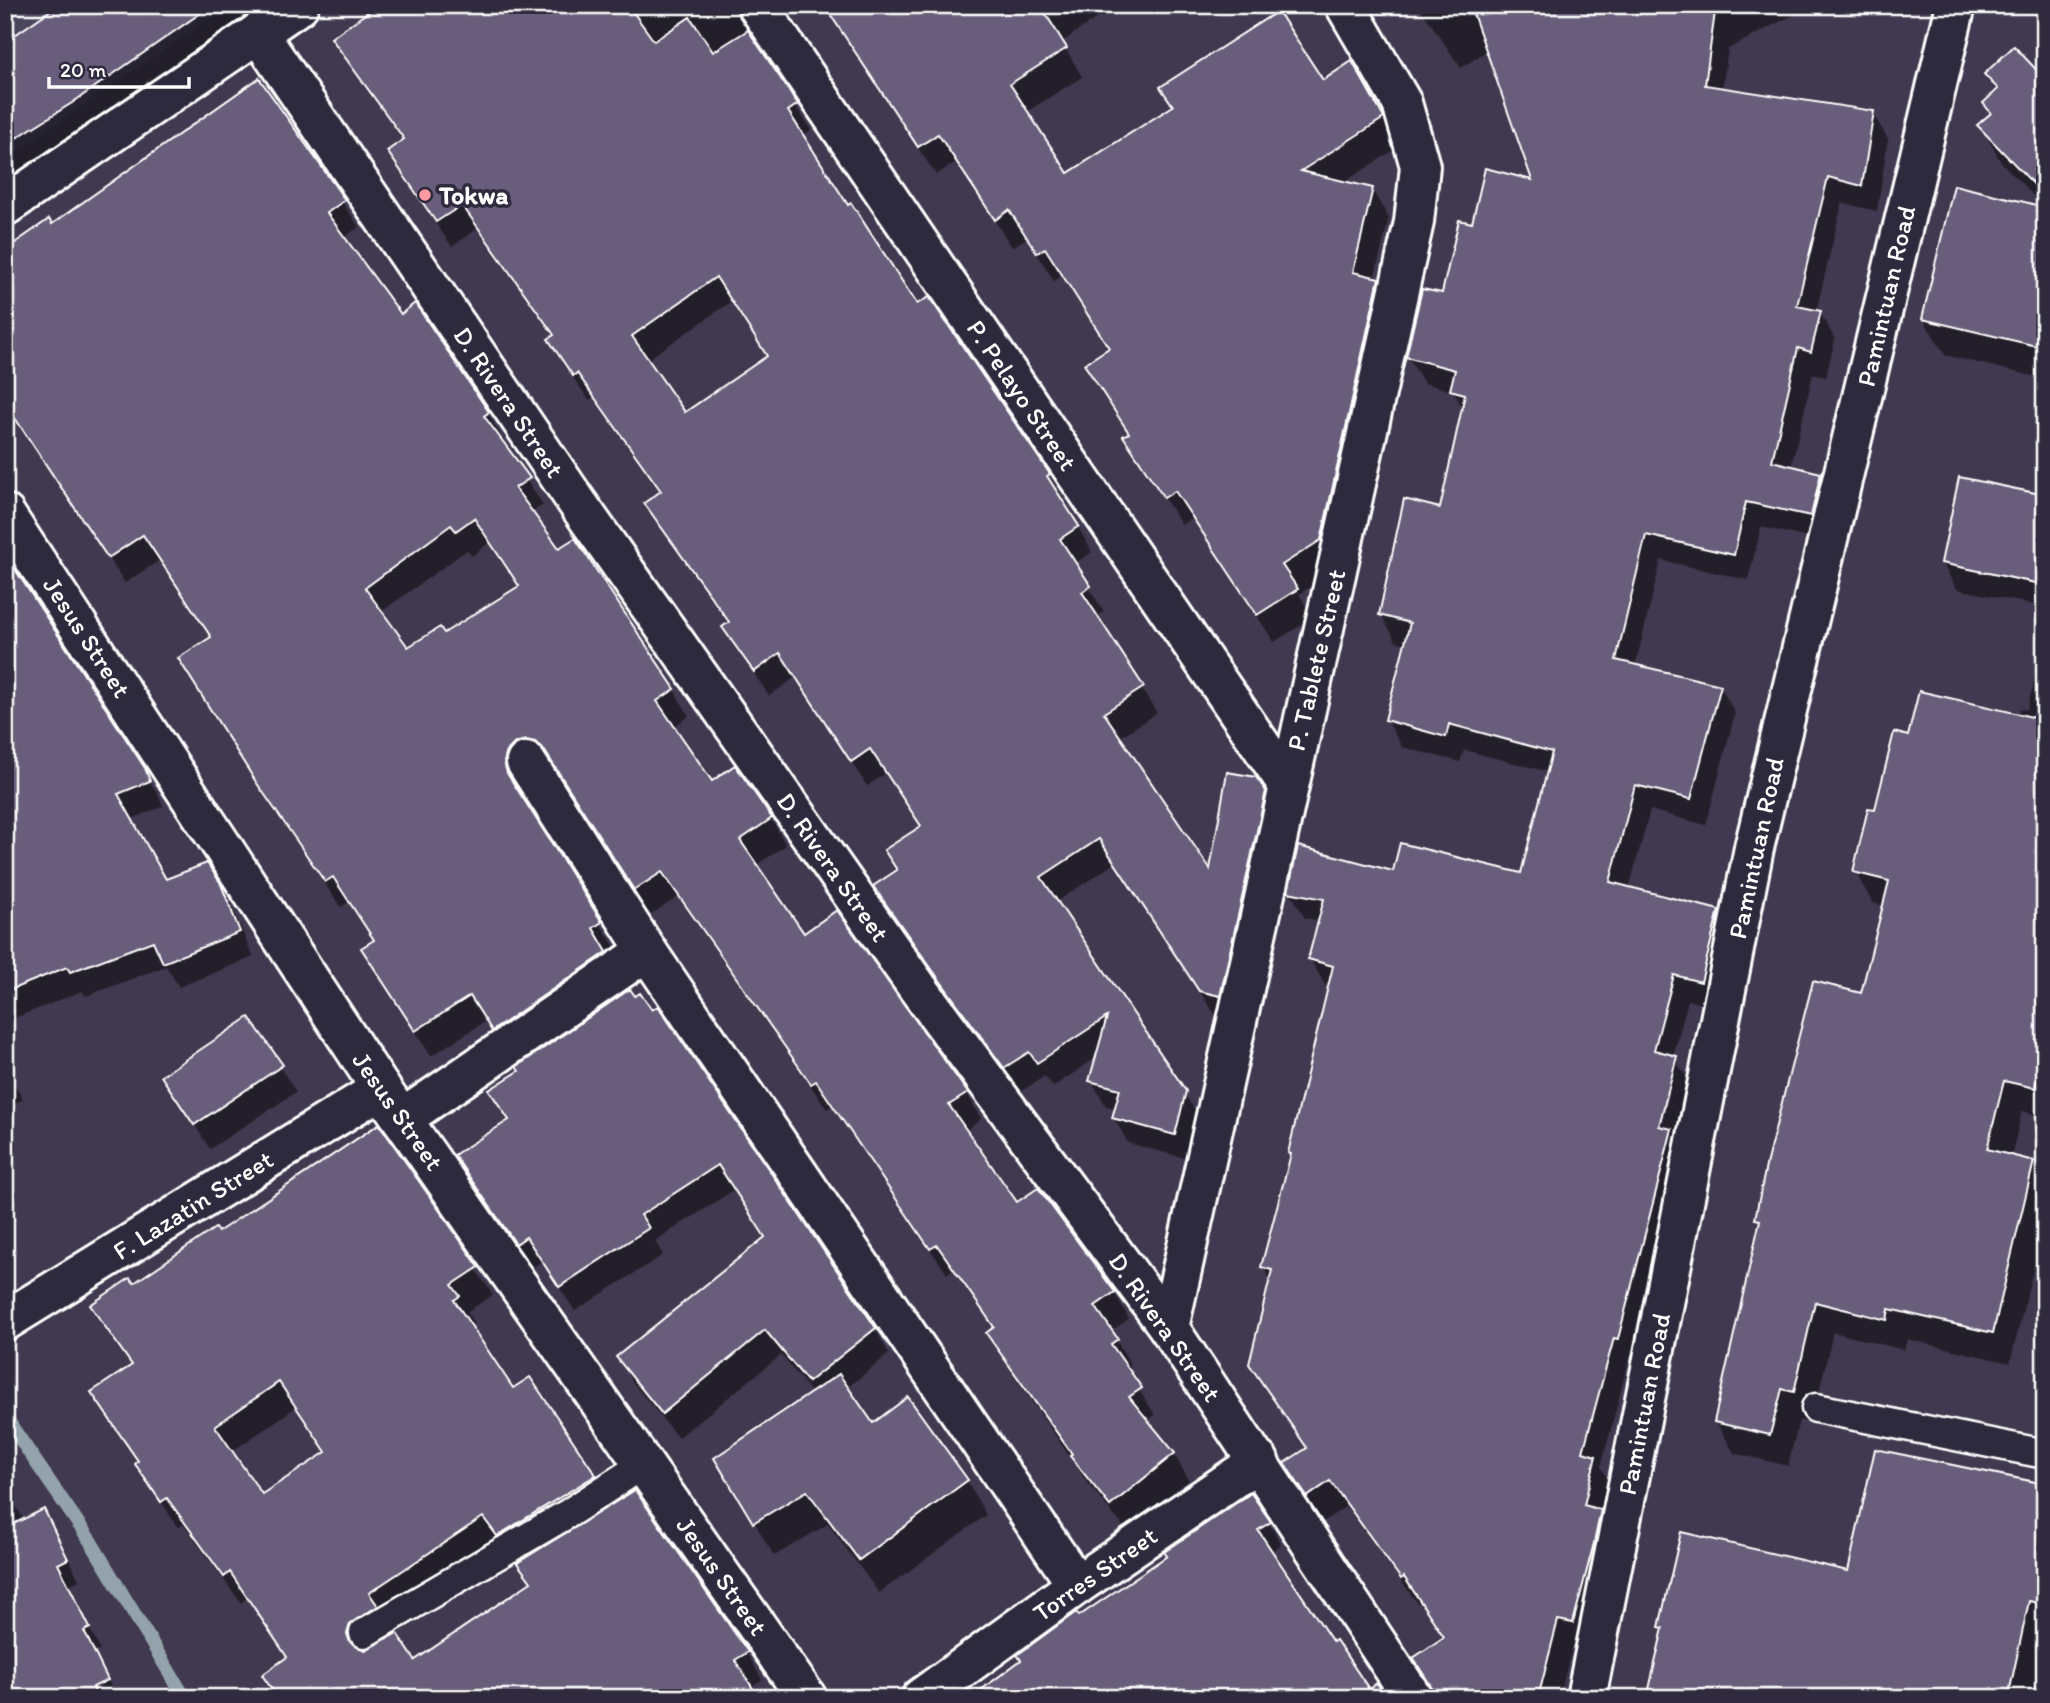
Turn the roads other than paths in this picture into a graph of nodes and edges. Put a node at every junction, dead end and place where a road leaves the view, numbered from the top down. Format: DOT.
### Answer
graph roads {
  1 [pos="299,5"];
  2 [pos="757,5"];
  3 [pos="1345,5"];
  4 [pos="1956,5"];
  5 [pos="258,33"];
  6 [pos="5,206"];
  7 [pos="5,514"];
  8 [pos="526,762"];
  9 [pos="1288,785"];
  10 [pos="647,951"];
  11 [pos="392,1104"];
  12 [pos="5,1321"];
  13 [pos="1169,1328"];
  14 [pos="1816,1408"];
  15 [pos="2045,1454"];
  16 [pos="1259,1461"];
  17 [pos="644,1464"];
  18 [pos="1077,1585"];
  19 [pos="364,1633"];
  20 [pos="927,1693"];
  21 [pos="807,1698"];
  22 [pos="1413,1698"];
  23 [pos="1586,1698"];
  1 -- 5 [label="street"];
  2 -- 9 [label="street, P. Pelayo Street"];
  3 -- 9 [label="street, P. Tablete Street"];
  4 -- 23 [label="street, Pamintuan Road"];
  5 -- 6 [label="street"];
  5 -- 13 [label="street, D. Rivera Street"];
  7 -- 11 [label="street, Jesus Street"];
  8 -- 10 [label="street"];
  9 -- 13 [label="street, P. Tablete Street"];
  10 -- 11 [label="street, F. Lazatin Street"];
  10 -- 18 [label="street"];
  11 -- 12 [label="street, F. Lazatin Street"];
  11 -- 17 [label="street, Jesus Street"];
  13 -- 16 [label="street, D. Rivera Street"];
  14 -- 15 [label="lane"];
  16 -- 18 [label="street, Torres Street"];
  16 -- 22 [label="street, D. Rivera Street"];
  17 -- 19 [label="lane"];
  17 -- 21 [label="street, Jesus Street"];
  18 -- 20 [label="street, Torres Street"];
}
